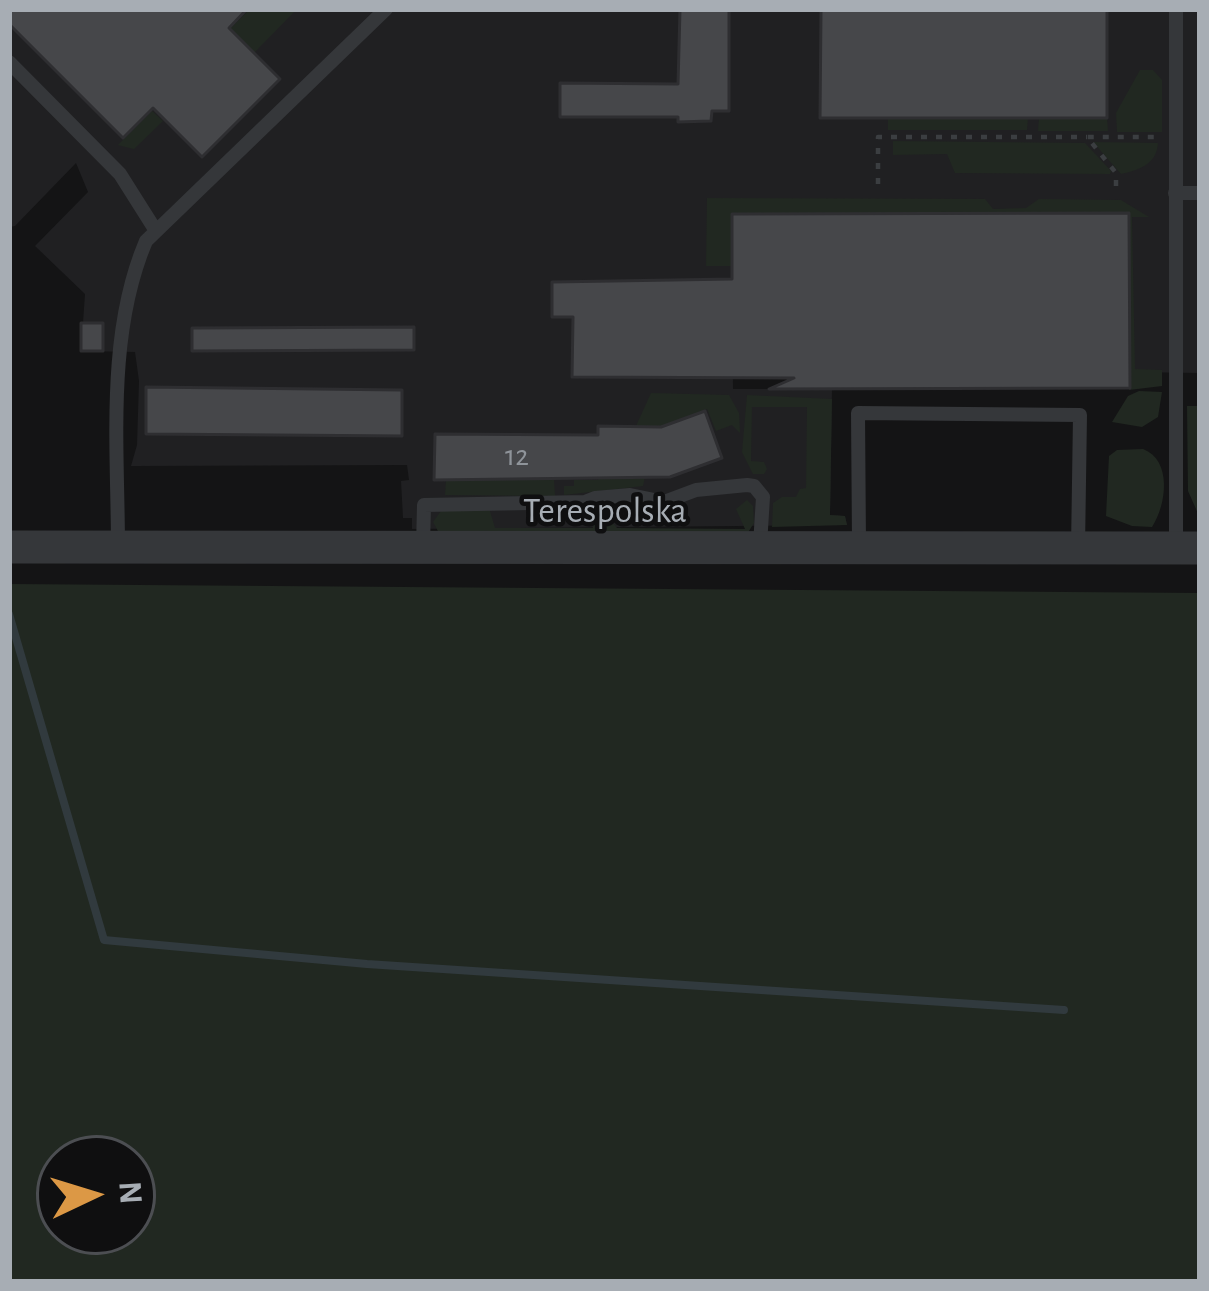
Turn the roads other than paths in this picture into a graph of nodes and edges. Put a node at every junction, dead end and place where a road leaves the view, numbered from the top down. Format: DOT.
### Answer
graph roads {
  1 [pos="386,9"];
  2 [pos="1176,9"];
  3 [pos="9,62"];
  4 [pos="1175,193"];
  5 [pos="1200,193"];
  6 [pos="155,231"];
  7 [pos="9,547"];
  8 [pos="118,548"];
  9 [pos="1078,548"];
  10 [pos="1188,548"];
  11 [pos="423,550"];
  12 [pos="760,550"];
  13 [pos="859,550"];
  1 -- 6 [label="lane"];
  2 -- 4 [label="lane"];
  3 -- 6 [label="lane"];
  4 -- 5 [label="lane"];
  4 -- 10 [label="lane"];
  6 -- 8 [label="lane"];
  7 -- 8 [label="street, Terespolska"];
  8 -- 11 [label="street, Terespolska"];
  9 -- 10 [label="street, Terespolska"];
  9 -- 13 [label="street, Terespolska"];
  9 -- 13 [label="lane"];
  11 -- 12 [label="street, Terespolska"];
  11 -- 12 [label="lane"];
  12 -- 13 [label="street, Terespolska"];
}
